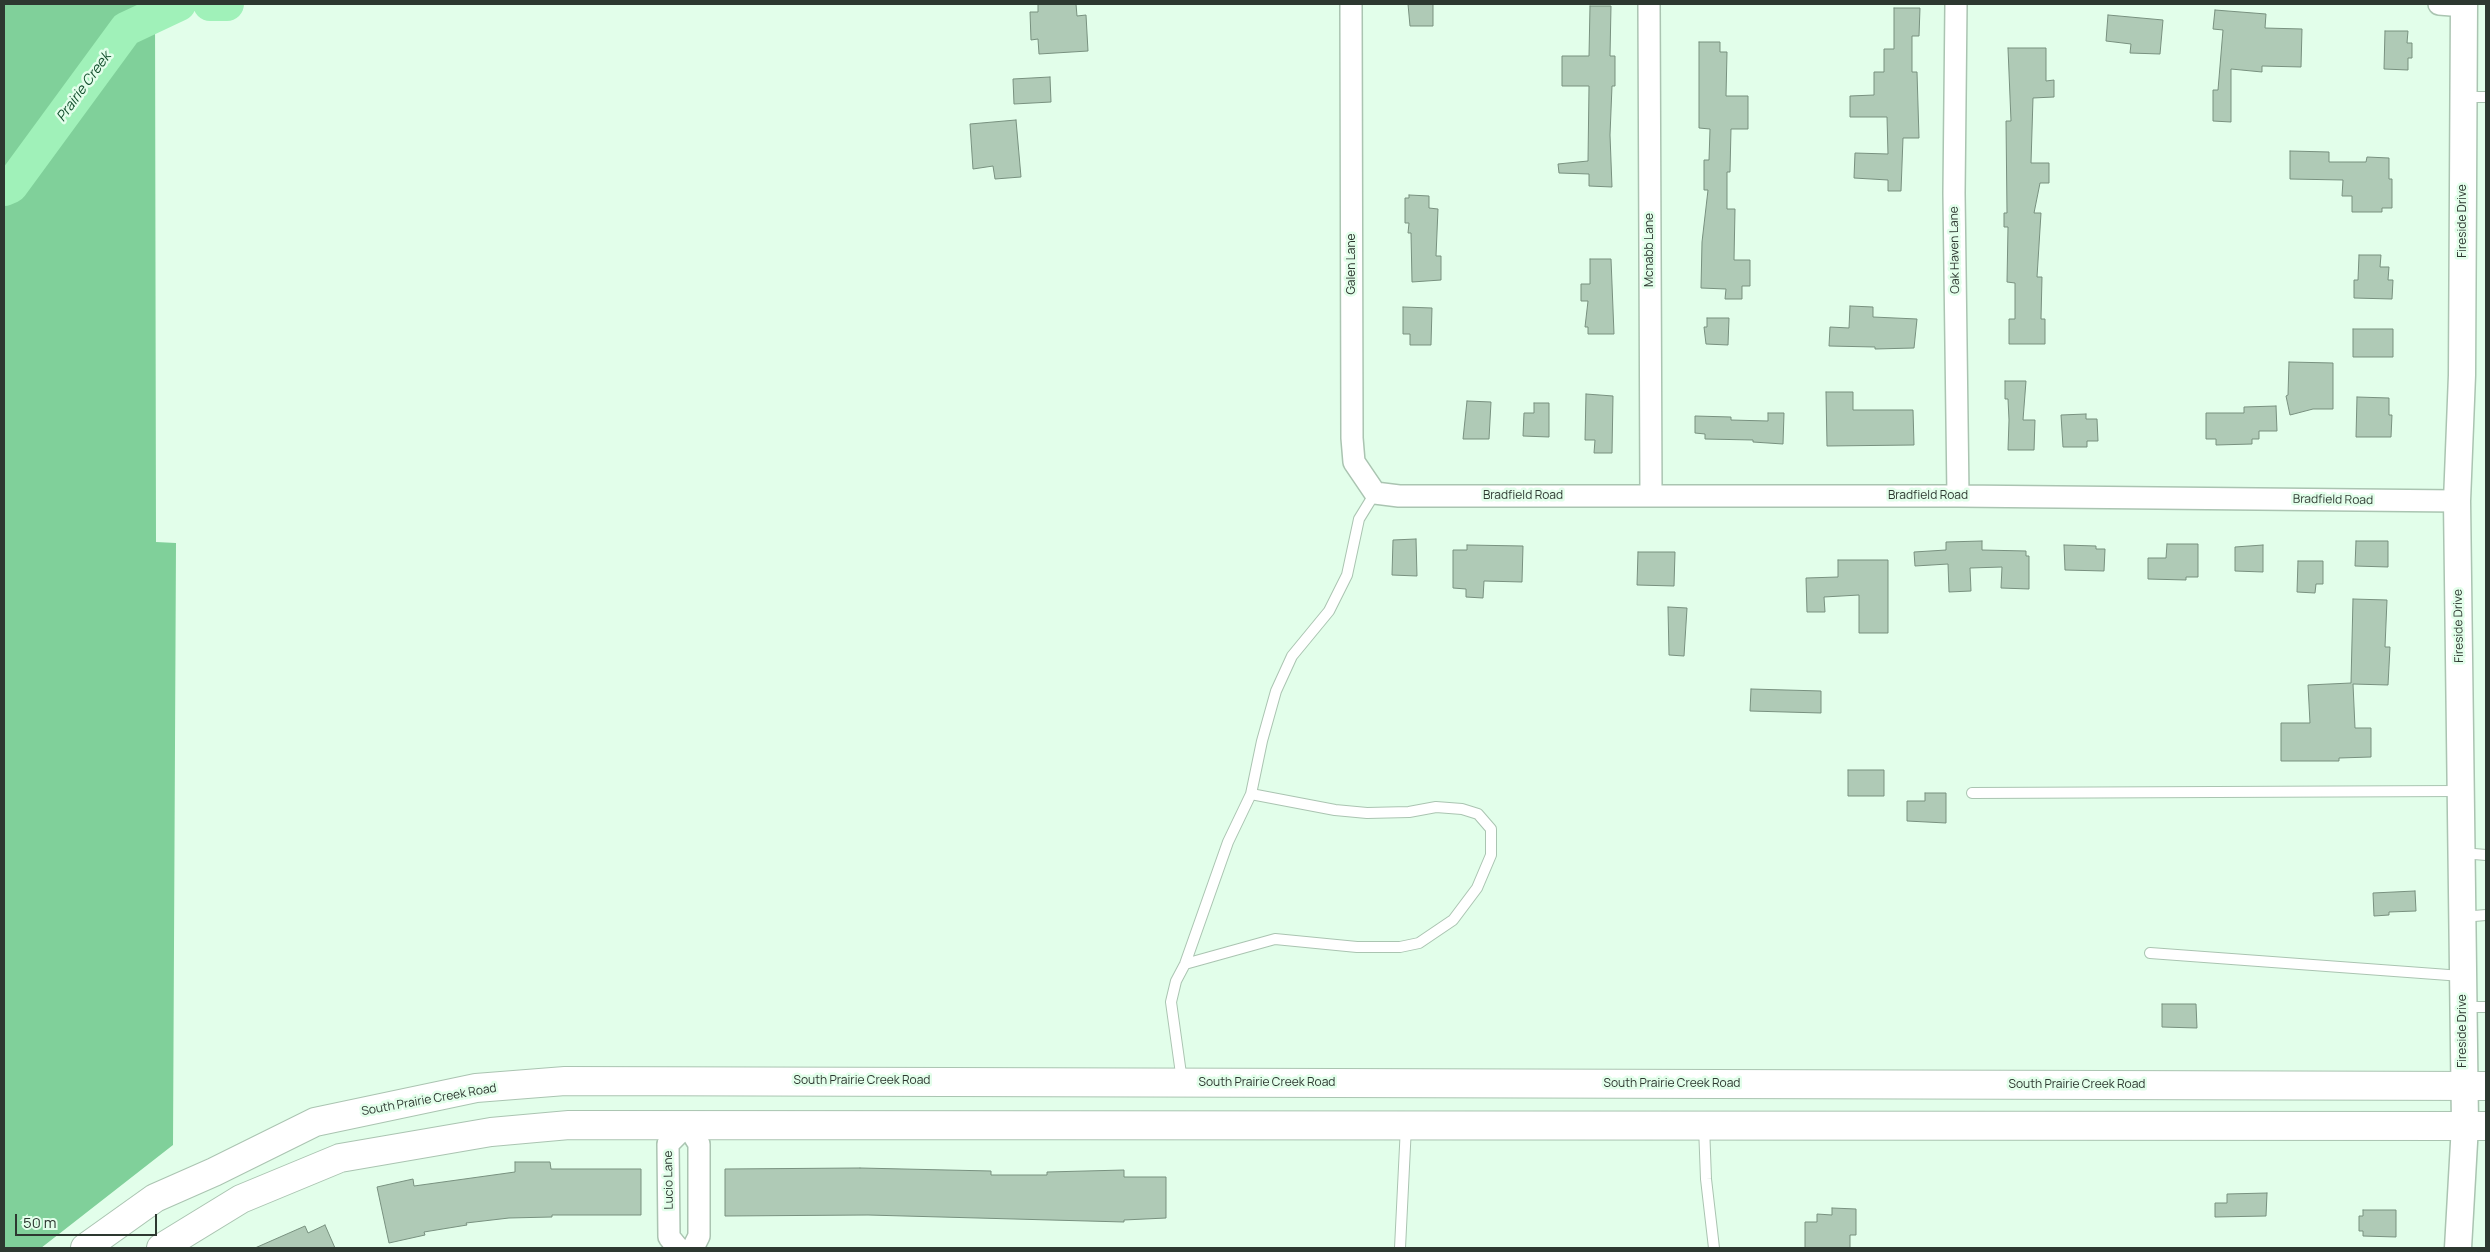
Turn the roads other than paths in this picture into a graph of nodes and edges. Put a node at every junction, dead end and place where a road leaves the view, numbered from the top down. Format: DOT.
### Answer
graph roads {
  1 [pos="1351,4"];
  2 [pos="1649,4"];
  3 [pos="1956,4"];
  4 [pos="2456,4"];
  5 [pos="2475,97"];
  6 [pos="1374,493"];
  7 [pos="1650,496"];
  8 [pos="1958,496"];
  9 [pos="2457,501"];
  10 [pos="2460,791"];
  11 [pos="1972,793"];
  12 [pos="1251,794"];
  13 [pos="2474,854"];
  14 [pos="2474,916"];
  15 [pos="2150,953"];
  16 [pos="1185,964"];
  17 [pos="2462,976"];
  18 [pos="2474,1007"];
  19 [pos="687,1081"];
  20 [pos="1182,1082"];
  21 [pos="2475,1086"];
  22 [pos="687,1125"];
  23 [pos="1406,1125"];
  24 [pos="1704,1125"];
  25 [pos="2476,1126"];
  26 [pos="85,1248"];
  27 [pos="161,1248"];
  28 [pos="678,1248"];
  29 [pos="693,1248"];
  30 [pos="1400,1248"];
  31 [pos="1714,1248"];
  32 [pos="2458,1248"];
  1 -- 6 [label="street, Galen Lane"];
  2 -- 7 [label="street, Mcnabb Lane"];
  3 -- 8 [label="street, Oak Haven Lane"];
  4 -- 5 [label="street, Fireside Drive"];
  5 -- 9 [label="street, Fireside Drive"];
  6 -- 7 [label="street, Bradfield Road"];
  6 -- 12 [label="lane"];
  7 -- 8 [label="street, Bradfield Road"];
  8 -- 9 [label="street, Bradfield Road"];
  9 -- 10 [label="street, Fireside Drive"];
  10 -- 11 [label="lane"];
  10 -- 13 [label="street, Fireside Drive"];
  12 -- 16 [label="lane"];
  12 -- 16 [label="lane"];
  13 -- 14 [label="street, Fireside Drive"];
  14 -- 17 [label="street, Fireside Drive"];
  15 -- 17 [label="lane"];
  16 -- 20 [label="lane"];
  17 -- 18 [label="street, Fireside Drive"];
  18 -- 21 [label="street, Fireside Drive"];
  19 -- 20 [label="main road, South Prairie Creek Road"];
  19 -- 22 [label="main road"];
  19 -- 26 [label="main road, South Prairie Creek Road"];
  20 -- 21 [label="main road, South Prairie Creek Road"];
  21 -- 25 [label="street, Fireside Drive"];
  22 -- 23 [label="main road"];
  22 -- 27 [label="main road"];
  22 -- 28 [label="street, Lucio Lane"];
  22 -- 29 [label="street"];
  23 -- 24 [label="main road"];
  23 -- 30 [label="lane"];
  24 -- 25 [label="main road"];
  24 -- 31 [label="lane"];
  25 -- 32 [label="street, Fireside Drive"];
}
